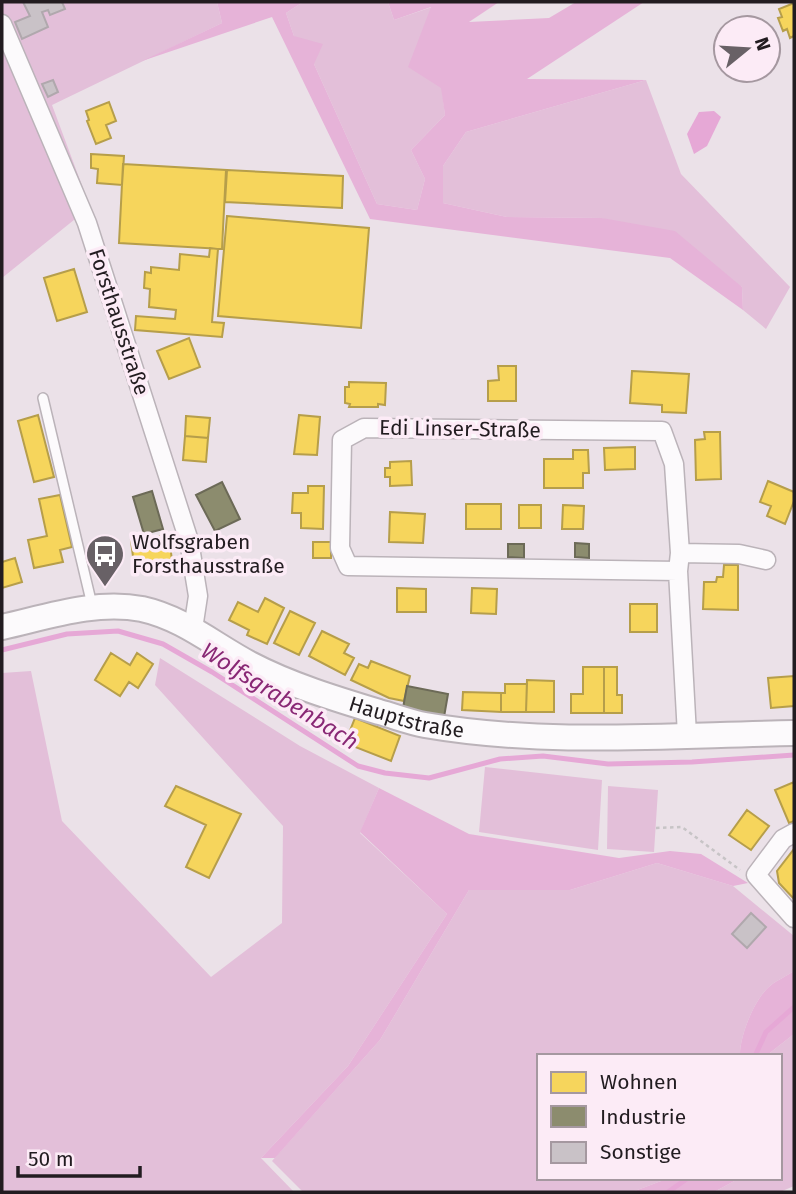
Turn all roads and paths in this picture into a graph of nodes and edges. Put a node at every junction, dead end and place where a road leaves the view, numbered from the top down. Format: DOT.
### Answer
graph roads {
  1 [pos="2,24"];
  2 [pos="43,398"];
  3 [pos="766,560"];
  4 [pos="679,562"];
  5 [pos="92,607"];
  6 [pos="2,627"];
  7 [pos="193,629"];
  8 [pos="794,733"];
  9 [pos="687,735"];
  10 [pos="656,828"];
  11 [pos="794,833"];
  12 [pos="755,875"];
  13 [pos="794,918"];
  1 -- 7 [label="street, Forsthausstraße"];
  2 -- 5 [label="lane"];
  3 -- 4 [label="street, Edi Linser-Straße"];
  4 -- 4 [label="street, Edi Linser-Straße"];
  4 -- 9 [label="street, Edi Linser-Straße"];
  5 -- 6 [label="main road, Hauptstraße"];
  5 -- 7 [label="main road, Hauptstraße"];
  7 -- 9 [label="main road, Hauptstraße"];
  8 -- 9 [label="main road, Hauptstraße"];
  10 -- 12 [label="path"];
  11 -- 12 [label="street"];
  12 -- 13 [label="street"];
}
